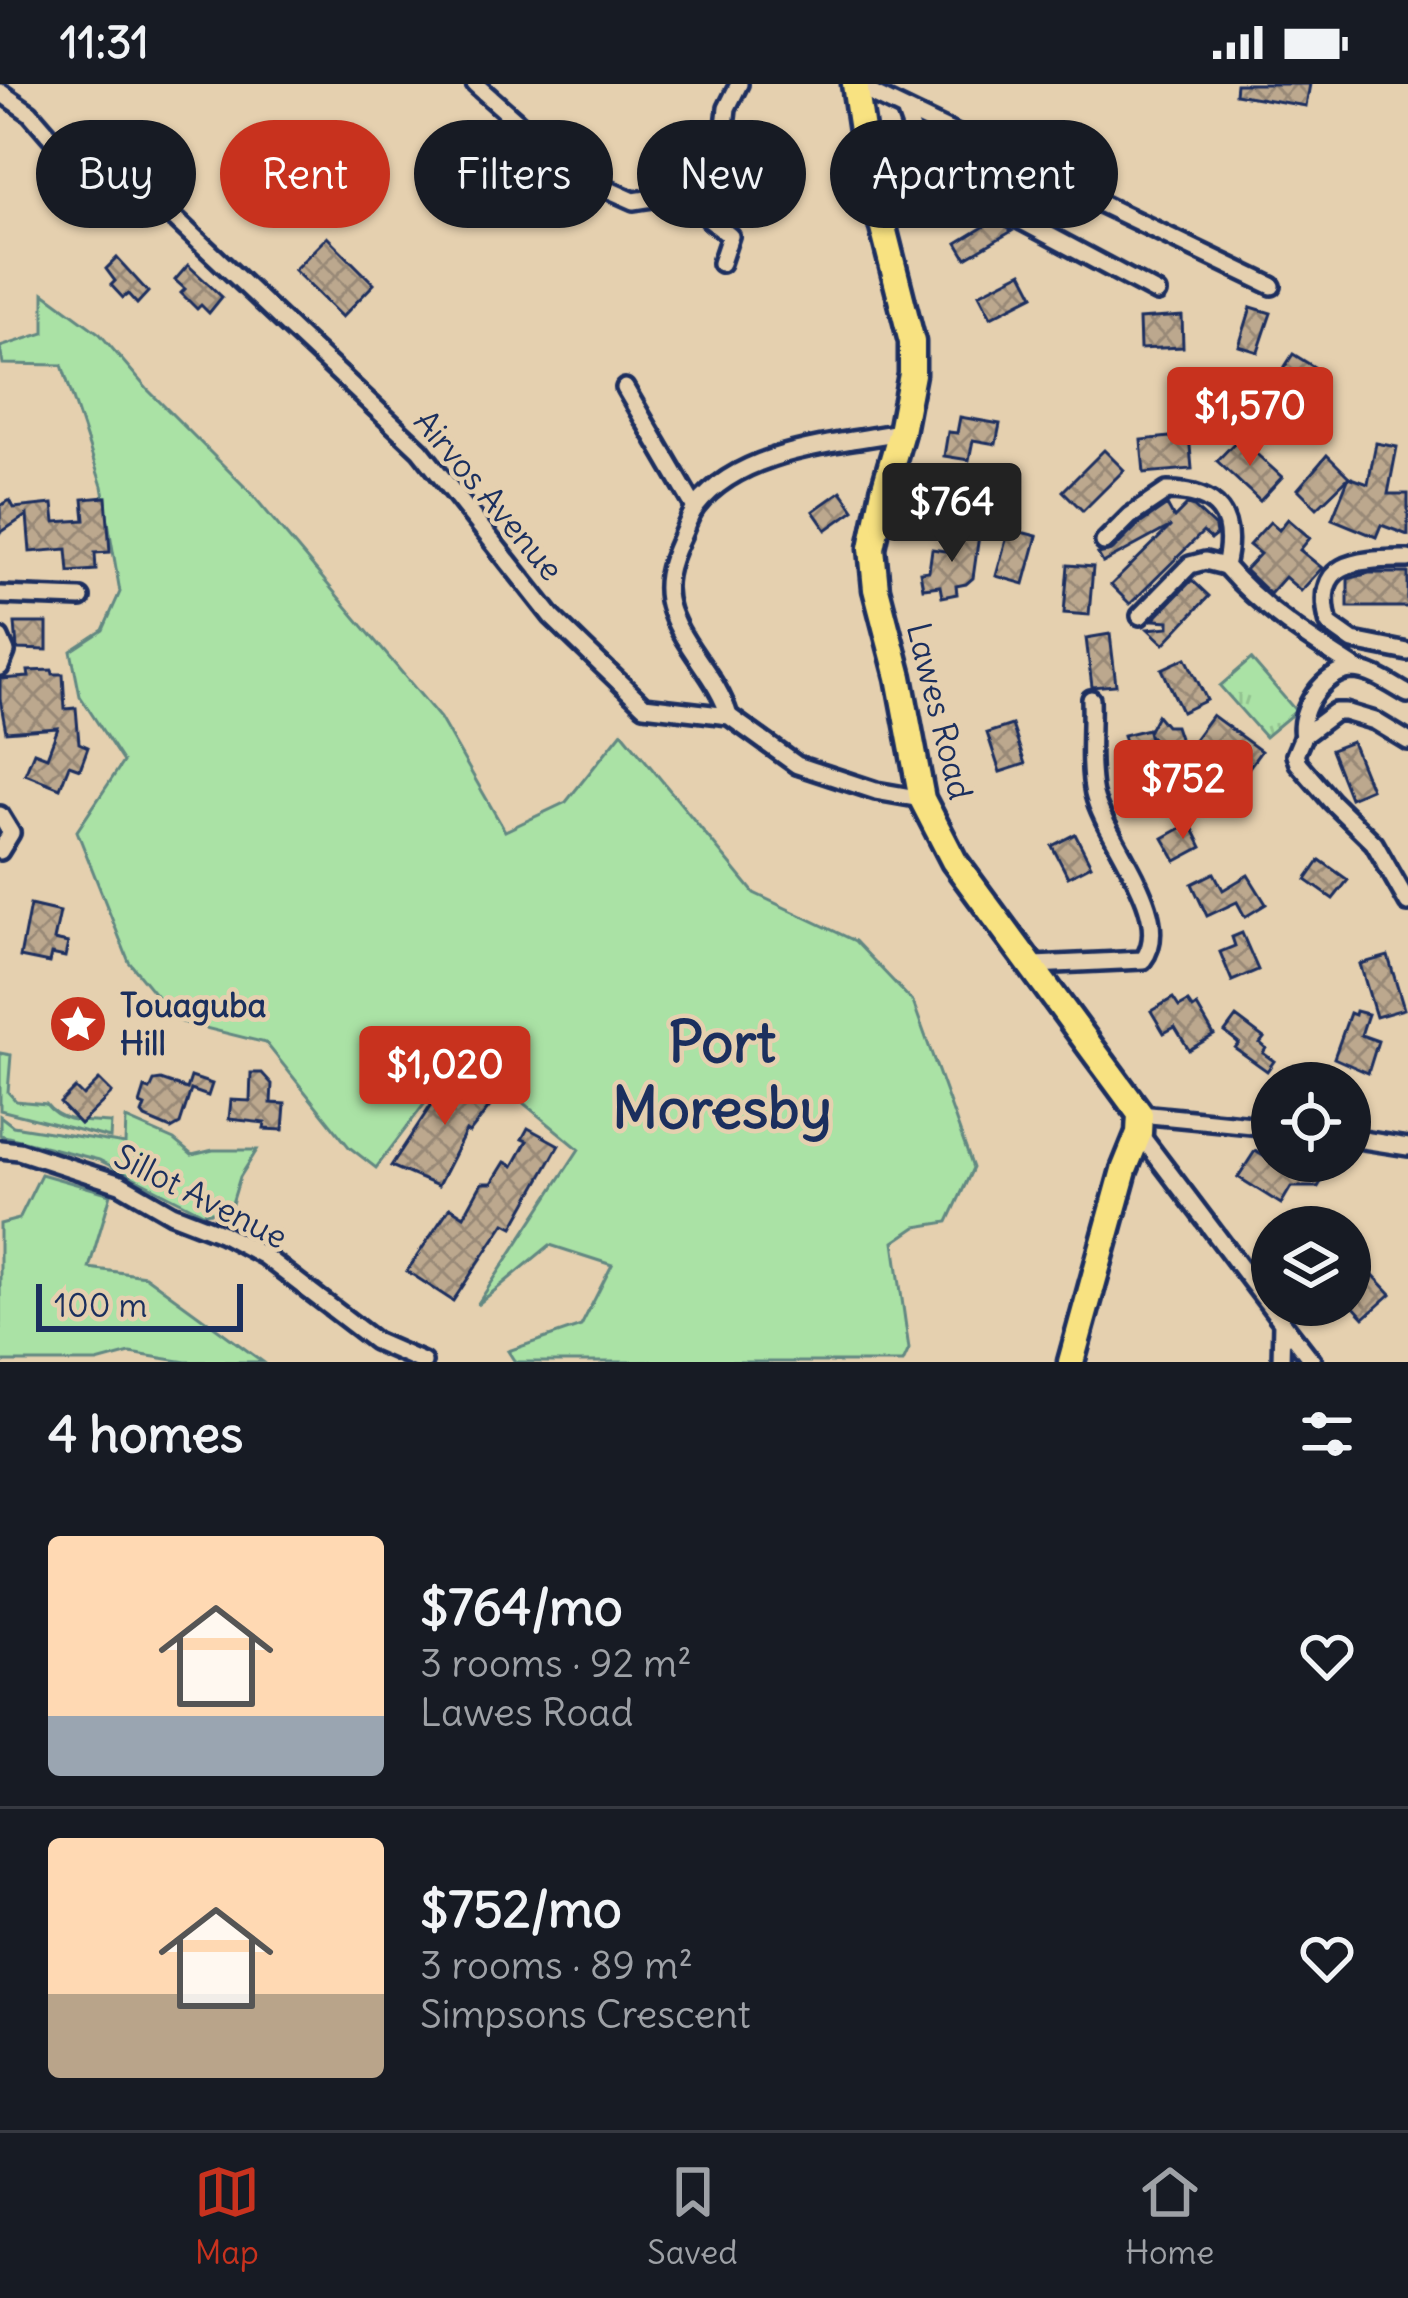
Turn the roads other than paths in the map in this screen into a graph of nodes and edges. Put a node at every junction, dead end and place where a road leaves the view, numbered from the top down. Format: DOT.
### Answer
graph roads {
  1 [pos="475,84"];
  2 [pos="739,84"];
  3 [pos="856,85"];
  4 [pos="0,92"];
  5 [pos="904,110"];
  6 [pos="726,120"];
  7 [pos="637,201"];
  8 [pos="720,228"];
  9 [pos="721,263"];
  10 [pos="1272,286"];
  11 [pos="1157,292"];
  12 [pos="625,388"];
  13 [pos="901,432"];
  14 [pos="695,508"];
  15 [pos="1104,542"];
  16 [pos="1408,559"];
  17 [pos="1225,566"];
  18 [pos="0,595"];
  19 [pos="81,598"];
  20 [pos="1140,616"];
  21 [pos="0,638"];
  22 [pos="1408,652"];
  23 [pos="0,668"];
  24 [pos="1358,670"];
  25 [pos="1408,694"];
  26 [pos="1090,699"];
  27 [pos="729,716"];
  28 [pos="1303,736"];
  29 [pos="1408,741"];
  30 [pos="922,799"];
  31 [pos="3,818"];
  32 [pos="0,851"];
  33 [pos="1408,903"];
  34 [pos="1034,965"];
  35 [pos="1140,1124"];
  36 [pos="1251,1127"];
  37 [pos="1371,1141"];
  38 [pos="1408,1147"];
  39 [pos="0,1149"];
  40 [pos="1251,1279"];
  41 [pos="1282,1326"];
  42 [pos="1285,1326"];
  43 [pos="423,1362"];
  44 [pos="1071,1362"];
  45 [pos="1281,1362"];
  46 [pos="1313,1362"];
  1 -- 7 [label="street"];
  2 -- 6 [label="street"];
  3 -- 5 [label="street"];
  3 -- 13 [label="main road, Lawes Road"];
  4 -- 27 [label="street, Airvos Avenue"];
  5 -- 10 [label="street"];
  5 -- 11 [label="street"];
  8 -- 9 [label="street"];
  12 -- 14 [label="street"];
  13 -- 14 [label="street"];
  13 -- 30 [label="main road, Lawes Road"];
  14 -- 27 [label="street"];
  15 -- 17 [label="street"];
  16 -- 22 [label="street"];
  17 -- 20 [label="street"];
  17 -- 24 [label="street"];
  18 -- 19 [label="street"];
  21 -- 23 [label="street"];
  24 -- 25 [label="street"];
  24 -- 28 [label="street"];
  26 -- 34 [label="street"];
  27 -- 30 [label="street, Airvos Avenue"];
  28 -- 29 [label="street"];
  28 -- 33 [label="street"];
  30 -- 34 [label="main road, Lawes Road"];
  31 -- 32 [label="street"];
  34 -- 35 [label="main road, Lawes Road"];
  35 -- 36 [label="street"];
  35 -- 40 [label="street"];
  35 -- 44 [label="main road"];
  37 -- 38 [label="street"];
  39 -- 43 [label="street, Sillot Avenue"];
  41 -- 45 [label="street"];
  42 -- 46 [label="street"];
}
